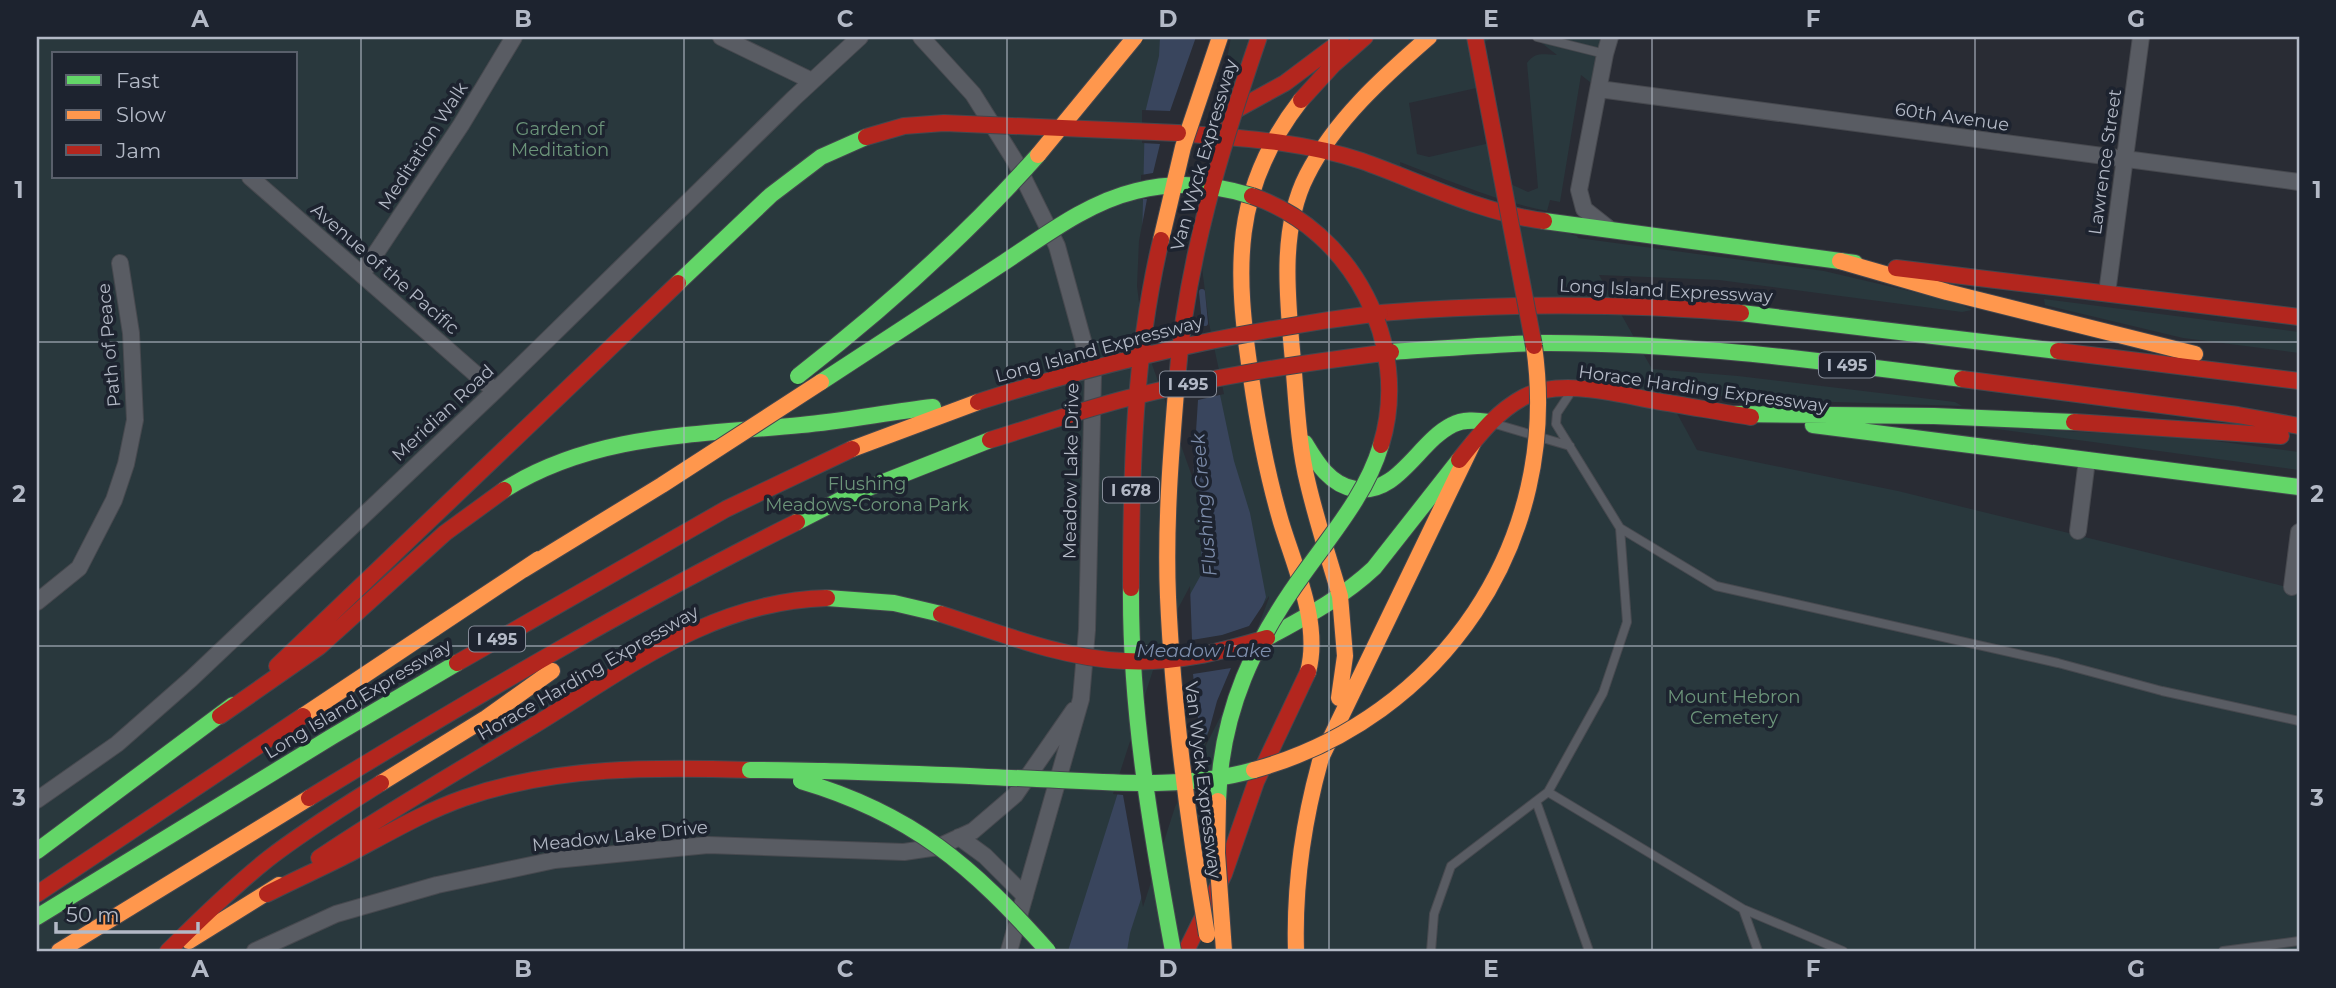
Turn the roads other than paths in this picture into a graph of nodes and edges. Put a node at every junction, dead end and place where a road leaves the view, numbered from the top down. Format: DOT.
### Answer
graph roads {
  1 [pos="514,37"];
  2 [pos="721,37"];
  3 [pos="860,37"];
  4 [pos="921,37"];
  5 [pos="1135,37"];
  6 [pos="1220,37"];
  7 [pos="1259,37"];
  8 [pos="1346,37"];
  9 [pos="1364,37"];
  10 [pos="1429,37"];
  11 [pos="1475,37"];
  12 [pos="1537,37"];
  13 [pos="1604,37"];
  14 [pos="1610,37"];
  15 [pos="2141,37"];
  16 [pos="1605,54"];
  17 [pos="812,81"];
  18 [pos="1599,89"];
  19 [pos="1216,127"];
  20 [pos="1274,140"];
  21 [pos="1321,149"];
  22 [pos="2126,160"];
  23 [pos="251,178"];
  24 [pos="2299,182"];
  25 [pos="1613,232"];
  26 [pos="1840,261"];
  27 [pos="120,263"];
  28 [pos="362,274"];
  29 [pos="2107,293"];
  30 [pos="2299,317"];
  31 [pos="2294,380"];
  32 [pos="1574,388"];
  33 [pos="495,391"];
  34 [pos="978,402"];
  35 [pos="1735,414"];
  36 [pos="1489,422"];
  37 [pos="2299,426"];
  38 [pos="1299,432"];
  39 [pos="2299,437"];
  40 [pos="1473,443"];
  41 [pos="1570,446"];
  42 [pos="2087,460"];
  43 [pos="2299,487"];
  44 [pos="1620,528"];
  45 [pos="2078,531"];
  46 [pos="2299,532"];
  47 [pos="523,570"];
  48 [pos="2292,587"];
  49 [pos="1340,596"];
  50 [pos="37,602"];
  51 [pos="633,609"];
  52 [pos="1308,616"];
  53 [pos="1081,699"];
  54 [pos="220,716"];
  55 [pos="2299,721"];
  56 [pos="1331,734"];
  57 [pos="750,770"];
  58 [pos="1548,792"];
  59 [pos="37,800"];
  60 [pos="1536,801"];
  61 [pos="959,837"];
  62 [pos="37,851"];
  63 [pos="37,894"];
  64 [pos="267,894"];
  65 [pos="1025,897"];
  66 [pos="1744,909"];
  67 [pos="37,916"];
  68 [pos="2299,941"];
  69 [pos="59,951"];
  70 [pos="170,951"];
  71 [pos="255,951"];
  72 [pos="1009,951"];
  73 [pos="1048,951"];
  74 [pos="1173,951"];
  75 [pos="1186,951"];
  76 [pos="1210,951"];
  77 [pos="1224,951"];
  78 [pos="1296,951"];
  79 [pos="1431,951"];
  80 [pos="1589,951"];
  81 [pos="1758,951"];
  82 [pos="1843,951"];
  83 [pos="2223,951"];
  1 -- 28 [label="street, Meditation Walk"];
  2 -- 17 [label="street"];
  3 -- 17 [label="street, Meridian Road"];
  4 -- 53 [label="street, Meadow Lake Drive"];
  5 -- 47 [label="main road, bridge"];
  6 -- 74 [label="main road, Van Wyck Expressway / I 678, bridge"];
  7 -- 76 [label="main road, Van Wyck Expressway / I 678, bridge"];
  8 -- 19 [label="main road"];
  9 -- 20 [label="main road"];
  10 -- 21 [label="main road"];
  11 -- 57 [label="main road, bridge"];
  12 -- 16 [label="lane"];
  13 -- 16 [label="street"];
  14 -- 16 [label="street"];
  15 -- 22 [label="street, Lawrence Street"];
  16 -- 18 [label="street"];
  17 -- 33 [label="street, Meridian Road"];
  18 -- 22 [label="street, 60th Avenue"];
  18 -- 25 [label="street"];
  19 -- 20 [label="main road"];
  19 -- 54 [label="main road, bridge"];
  20 -- 21 [label="main road"];
  20 -- 52 [label="main road"];
  21 -- 25 [label="main road"];
  21 -- 38 [label="main road"];
  22 -- 24 [label="street, 60th Avenue"];
  22 -- 29 [label="street, Lawrence Street"];
  23 -- 28 [label="street, Avenue of the Pacific"];
  25 -- 26 [label="main road"];
  26 -- 29 [label="main road"];
  26 -- 31 [label="main road"];
  27 -- 50 [label="street, Path of Peace"];
  28 -- 33 [label="street, Avenue of the Pacific"];
  29 -- 30 [label="main road"];
  31 -- 34 [label="main road, Long Island Expressway / I 495, bridge"];
  32 -- 35 [label="main road, Horace Harding Expressway"];
  32 -- 36 [label="main road, Horace Harding Expressway"];
  32 -- 41 [label="lane"];
  33 -- 59 [label="street, Meridian Road"];
  34 -- 54 [label="main road"];
  34 -- 67 [label="main road, Long Island Expressway / I 495"];
  35 -- 39 [label="main road"];
  35 -- 42 [label="main road, Horace Harding Expressway"];
  36 -- 38 [label="main road"];
  36 -- 40 [label="main road, Horace Harding Expressway"];
  36 -- 41 [label="lane"];
  37 -- 51 [label="main road, I 495, bridge"];
  38 -- 49 [label="main road"];
  40 -- 49 [label="main road, Horace Harding Expressway"];
  40 -- 56 [label="main road"];
  41 -- 44 [label="lane"];
  42 -- 43 [label="main road, Horace Harding Expressway"];
  42 -- 45 [label="street"];
  44 -- 55 [label="lane"];
  44 -- 58 [label="lane"];
  46 -- 48 [label="street"];
  47 -- 63 [label="main road, bridge"];
  47 -- 77 [label="main road, bridge"];
  49 -- 52 [label="main road, Horace Harding Expressway"];
  49 -- 56 [label="main road"];
  51 -- 69 [label="main road, I 495"];
  51 -- 70 [label="main road"];
  52 -- 64 [label="main road, Horace Harding Expressway, bridge"];
  52 -- 75 [label="main road"];
  53 -- 61 [label="street, Meadow Lake Drive"];
  53 -- 65 [label="street, Meadow Lake Drive"];
  54 -- 62 [label="main road"];
  56 -- 78 [label="main road"];
  57 -- 64 [label="main road"];
  57 -- 73 [label="main road, bridge"];
  58 -- 60 [label="lane"];
  58 -- 66 [label="lane"];
  60 -- 79 [label="lane"];
  60 -- 80 [label="lane"];
  61 -- 65 [label="street"];
  61 -- 71 [label="street, Meadow Lake Drive"];
  64 -- 70 [label="main road, Horace Harding Expressway"];
  65 -- 72 [label="street, Meadow Lake Drive"];
  66 -- 81 [label="lane"];
  66 -- 82 [label="lane"];
  68 -- 83 [label="lane"];
}
